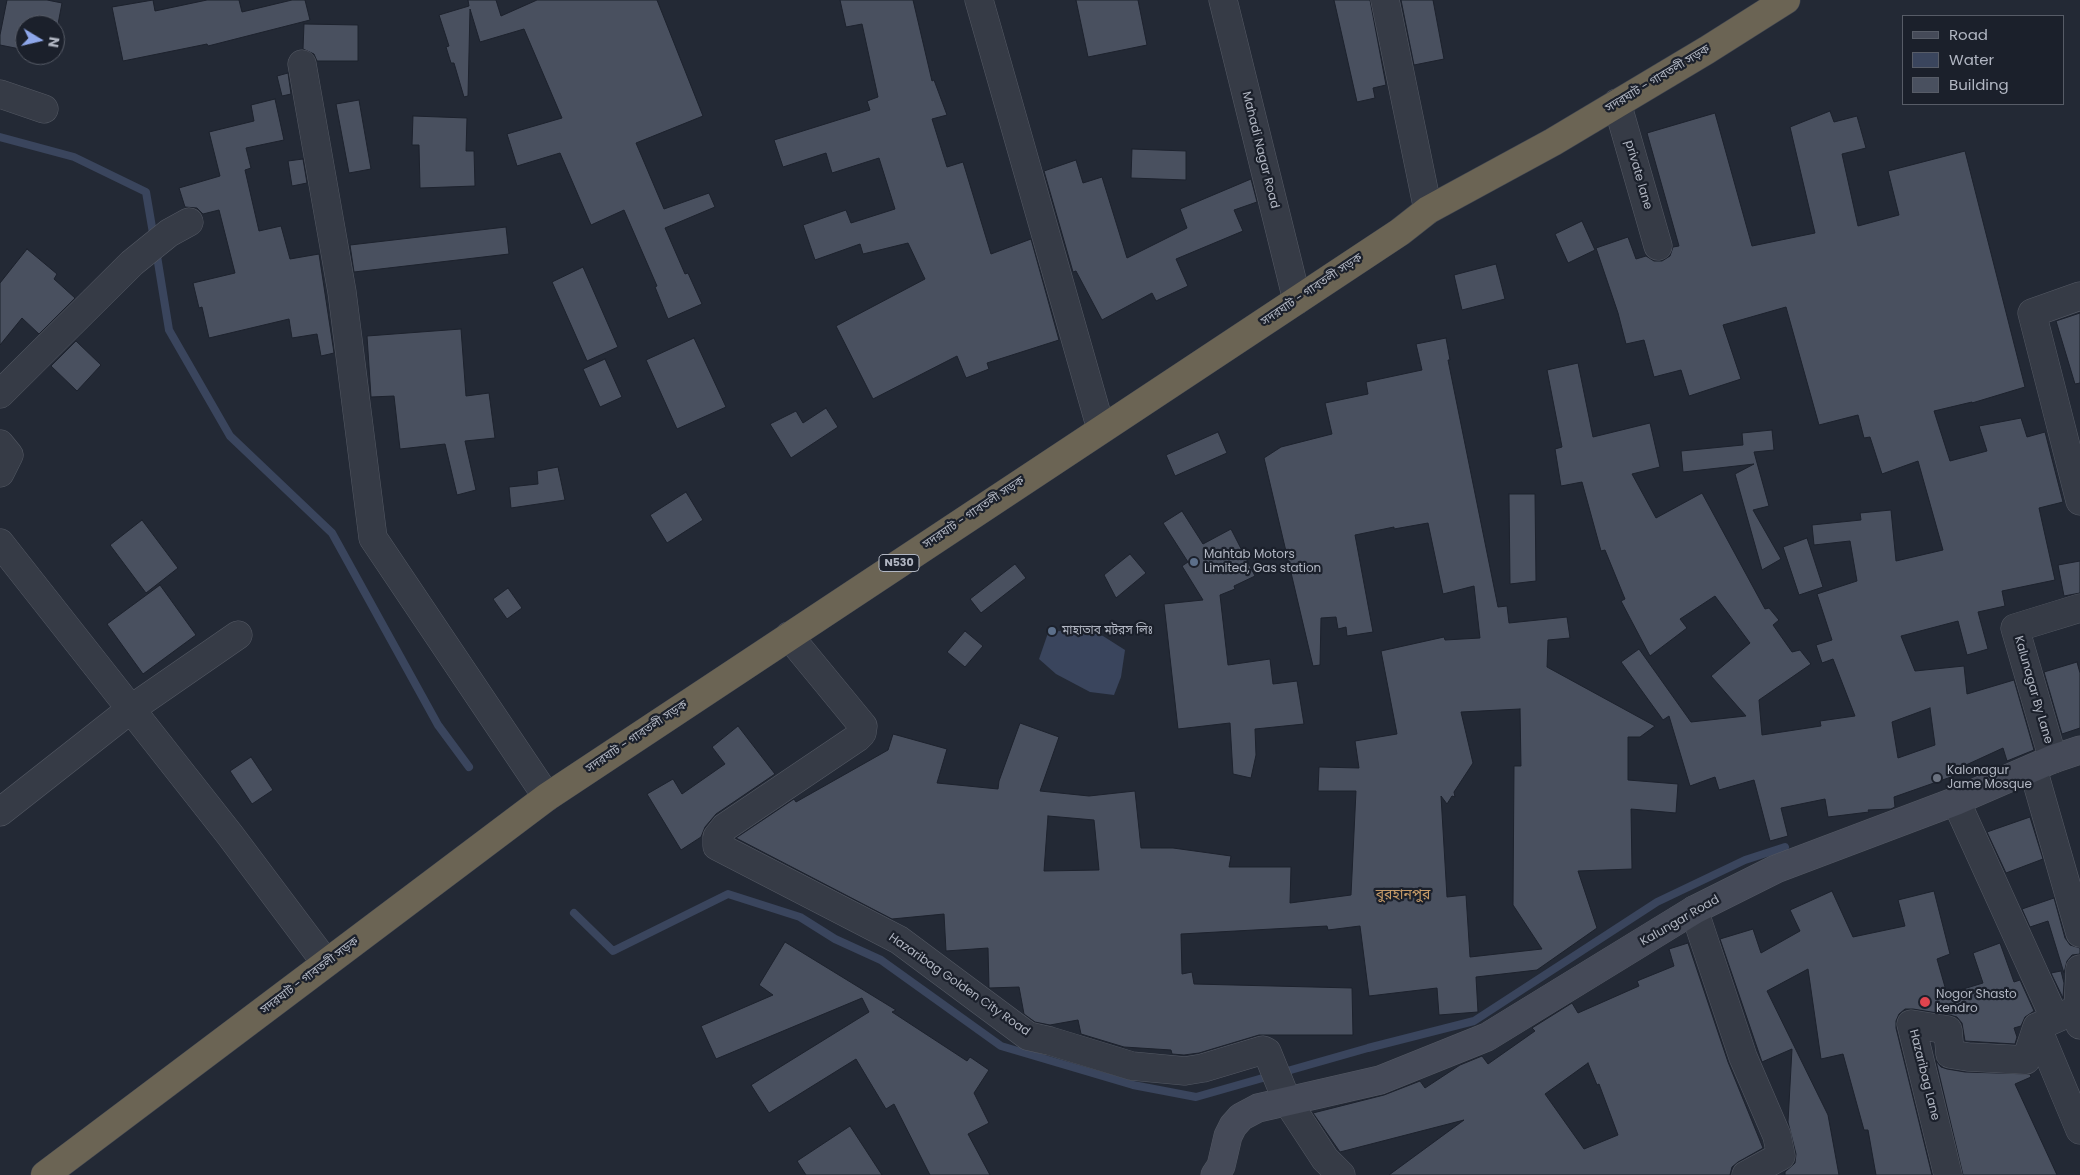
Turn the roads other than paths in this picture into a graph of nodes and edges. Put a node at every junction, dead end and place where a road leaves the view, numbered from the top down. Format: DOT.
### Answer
graph roads {
  1 [pos="980,0"];
  2 [pos="1223,0"];
  3 [pos="1385,0"];
  4 [pos="1786,0"];
  5 [pos="302,64"];
  6 [pos="0,94"];
  7 [pos="1617,103"];
  8 [pos="44,109"];
  9 [pos="1428,210"];
  10 [pos="179,227"];
  11 [pos="1658,246"];
  12 [pos="2080,296"];
  13 [pos="1297,300"];
  14 [pos="0,394"];
  15 [pos="1101,429"];
  16 [pos="0,444"];
  17 [pos="0,473"];
  18 [pos="2080,502"];
  19 [pos="0,543"];
  20 [pos="2080,608"];
  21 [pos="238,635"];
  22 [pos="790,636"];
  23 [pos="131,709"];
  24 [pos="2080,750"];
  25 [pos="2043,764"];
  26 [pos="547,797"];
  27 [pos="1956,801"];
  28 [pos="0,812"];
  29 [pos="1694,910"];
  30 [pos="2080,933"];
  31 [pos="326,964"];
  32 [pos="2080,970"];
  33 [pos="2066,1018"];
  34 [pos="1279,1083"];
  35 [pos="2080,1130"];
  36 [pos="45,1175"];
  37 [pos="1215,1175"];
  38 [pos="1341,1175"];
  39 [pos="1746,1175"];
  40 [pos="1948,1175"];
  1 -- 15 [label="street"];
  2 -- 13 [label="street, Mahadi Nagar Road"];
  3 -- 9 [label="street"];
  4 -- 7 [label="highway, সদরঘাট - গাবতলী সড়ক / N530"];
  5 -- 26 [label="street"];
  6 -- 8 [label="street"];
  7 -- 9 [label="highway, সদরঘাট - গাবতলী সড়ক / N530"];
  7 -- 11 [label="street, private lane"];
  9 -- 13 [label="highway, সদরঘাট - গাবতলী সড়ক / N530"];
  10 -- 14 [label="street"];
  12 -- 18 [label="street"];
  13 -- 15 [label="highway, সদরঘাট - গাবতলী সড়ক / N530"];
  15 -- 22 [label="highway, সদরঘাট - গাবতলী সড়ক / N530"];
  16 -- 17 [label="street"];
  19 -- 23 [label="street"];
  20 -- 25 [label="street, Kalunagar By Lane"];
  21 -- 23 [label="street"];
  22 -- 26 [label="highway, সদরঘাট - গাবতলী সড়ক / N530"];
  22 -- 34 [label="street, Hazaribag Golden City Road"];
  23 -- 28 [label="street"];
  23 -- 31 [label="street"];
  24 -- 25 [label="street, Kalungar Road"];
  25 -- 27 [label="street, Kalungar Road"];
  25 -- 30 [label="street"];
  26 -- 31 [label="highway, সদরঘাট - গাবতলী সড়ক / N530"];
  27 -- 29 [label="street, Kalungar Road"];
  27 -- 33 [label="street"];
  29 -- 34 [label="street, Kalungar Road"];
  29 -- 39 [label="street"];
  31 -- 36 [label="highway, সদরঘাট - গাবতলী সড়ক / N530"];
  32 -- 33 [label="street"];
  33 -- 35 [label="street"];
  33 -- 40 [label="street, Hazaribag Lane"];
  34 -- 37 [label="street, Kalungar Road"];
  34 -- 38 [label="street"];
}
